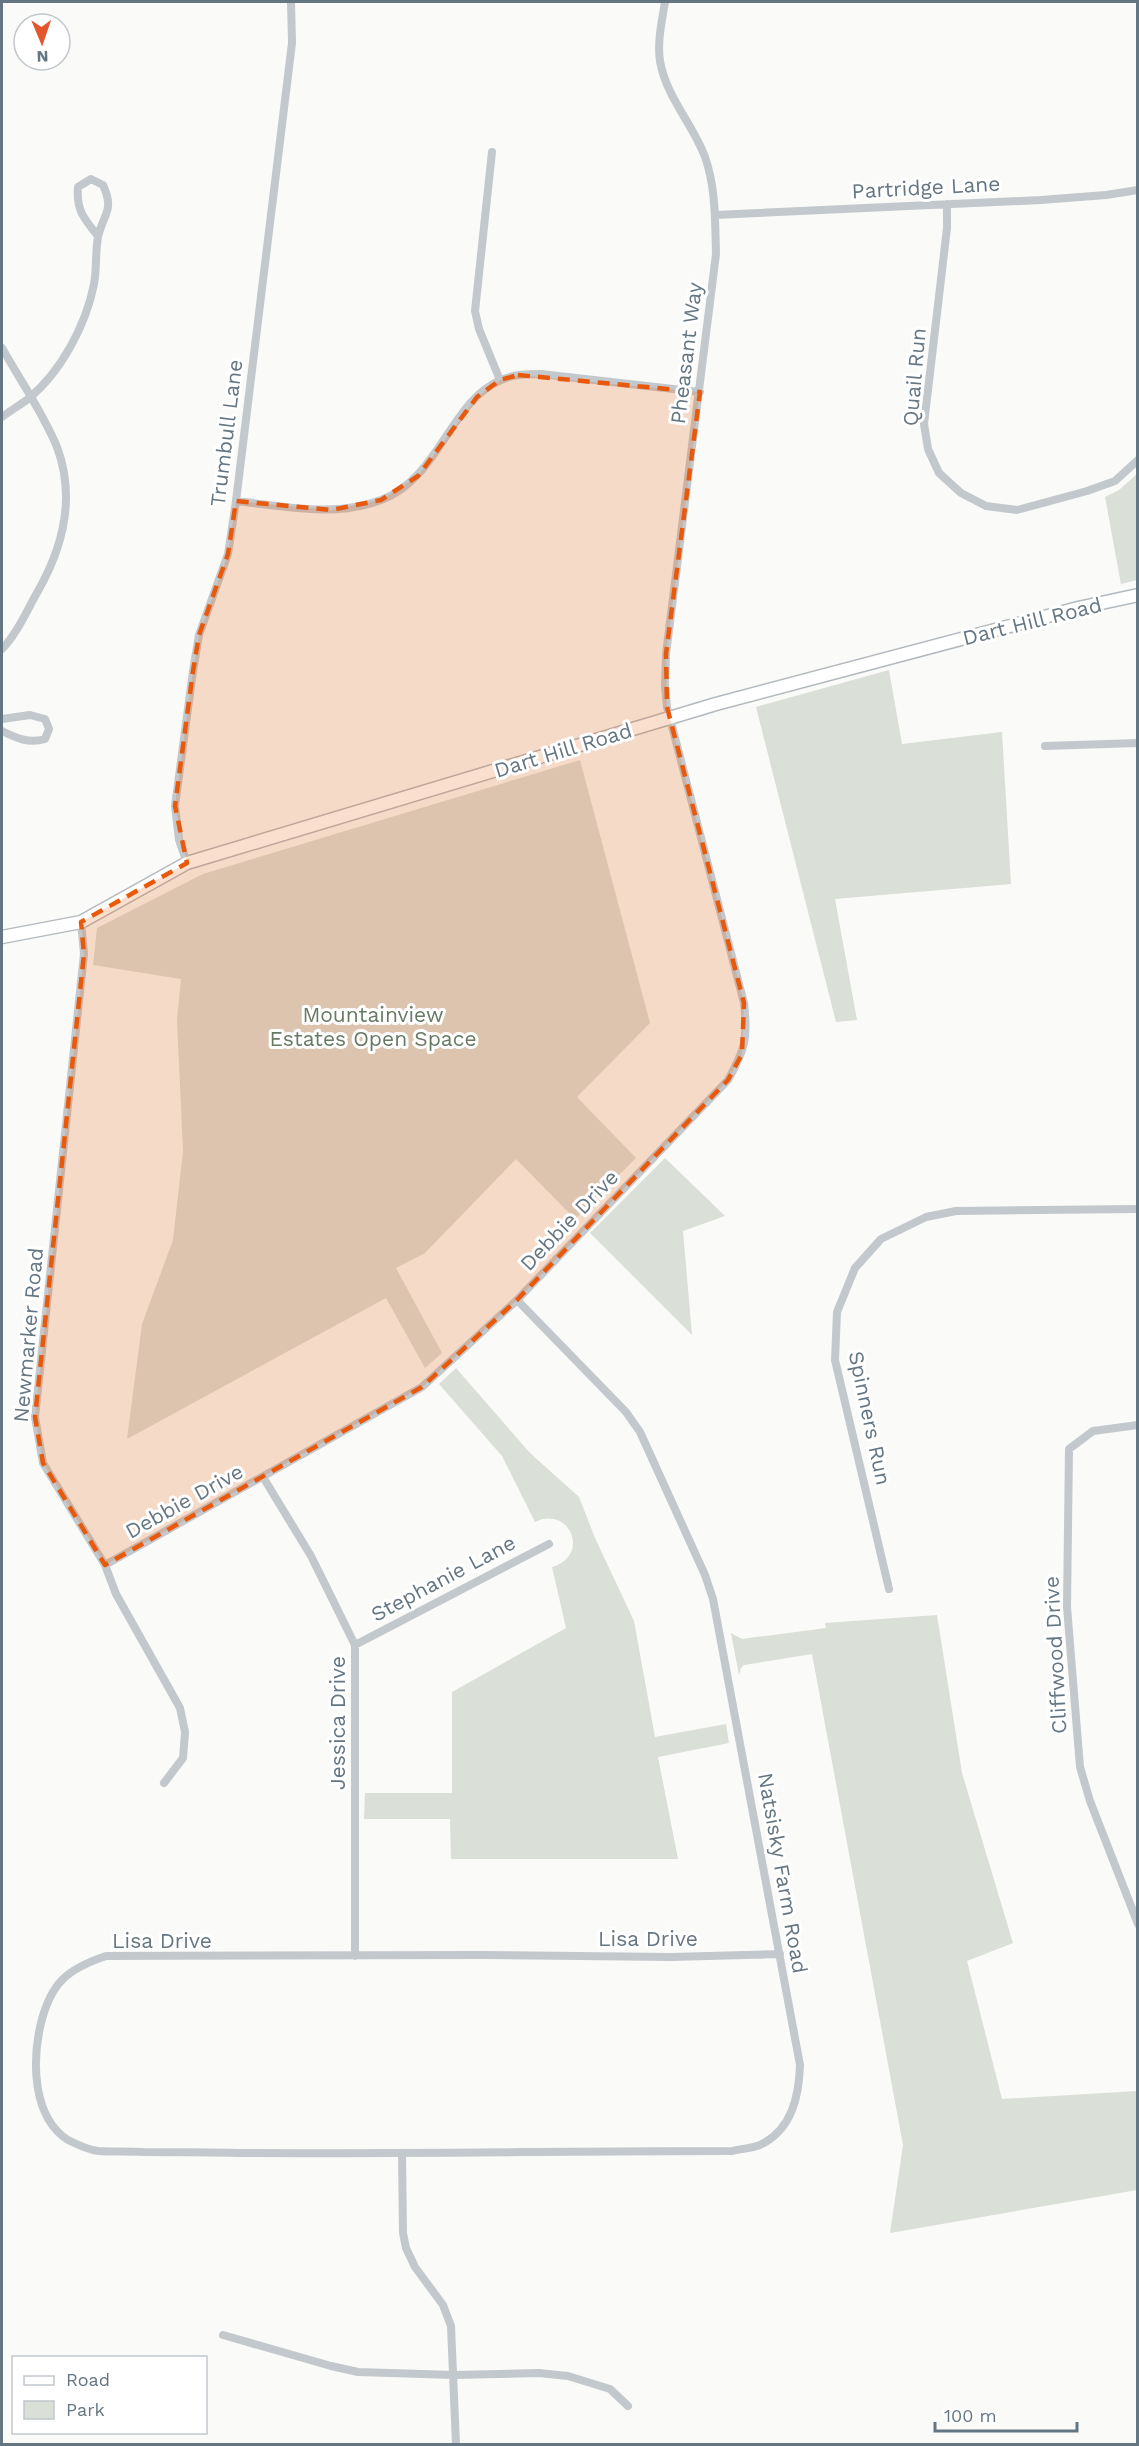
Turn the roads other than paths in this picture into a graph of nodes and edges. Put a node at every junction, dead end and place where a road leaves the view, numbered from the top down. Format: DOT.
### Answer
graph roads {
  1 [pos="291,2"];
  2 [pos="665,2"];
  3 [pos="492,152"];
  4 [pos="1137,190"];
  5 [pos="947,204"];
  6 [pos="715,215"];
  7 [pos="98,236"];
  8 [pos="2,348"];
  9 [pos="500,380"];
  10 [pos="700,392"];
  11 [pos="30,398"];
  12 [pos="2,417"];
  13 [pos="1137,460"];
  14 [pos="236,501"];
  15 [pos="1137,595"];
  16 [pos="2,649"];
  17 [pos="672,717"];
  18 [pos="2,719"];
  19 [pos="2,731"];
  20 [pos="1137,743"];
  21 [pos="1045,746"];
  22 [pos="187,863"];
  23 [pos="81,922"];
  24 [pos="2,937"];
  25 [pos="1137,1209"];
  26 [pos="517,1300"];
  27 [pos="1137,1425"];
  28 [pos="263,1478"];
  29 [pos="549,1544"];
  30 [pos="105,1565"];
  31 [pos="890,1589"];
  32 [pos="355,1645"];
  33 [pos="164,1783"];
  34 [pos="1137,1924"];
  35 [pos="780,1954"];
  36 [pos="355,1956"];
  37 [pos="402,2154"];
  38 [pos="223,2335"];
  39 [pos="454,2375"];
  40 [pos="628,2406"];
  41 [pos="456,2445"];
  1 -- 14 [label="street, Trumbull Lane"];
  2 -- 6 [label="street, Pheasant Way"];
  3 -- 9 [label="street"];
  4 -- 5 [label="street, Partridge Lane"];
  5 -- 6 [label="street, Partridge Lane"];
  5 -- 13 [label="street, Quail Run"];
  6 -- 10 [label="street, Pheasant Way"];
  7 -- 7 [label="street"];
  7 -- 11 [label="street"];
  8 -- 11 [label="street"];
  9 -- 10 [label="street"];
  9 -- 14 [label="street"];
  10 -- 17 [label="street, Pheasant Way"];
  11 -- 12 [label="street"];
  11 -- 16 [label="street"];
  14 -- 22 [label="street, Trumbull Lane"];
  15 -- 17 [label="main road, Dart Hill Road"];
  17 -- 22 [label="main road, Dart Hill Road"];
  17 -- 26 [label="street, Debbie Drive"];
  18 -- 19 [label="street"];
  20 -- 21 [label="street"];
  22 -- 23 [label="main road, Dart Hill Road"];
  23 -- 24 [label="main road, Dart Hill Road"];
  23 -- 30 [label="street, Newmarker Road"];
  25 -- 31 [label="street, Spinners Run"];
  26 -- 28 [label="street, Debbie Drive"];
  26 -- 35 [label="street, Natsisky Farm Road"];
  27 -- 34 [label="street, Cliffwood Drive"];
  28 -- 30 [label="street, Debbie Drive"];
  28 -- 32 [label="street, Jessica Drive"];
  29 -- 32 [label="street, Stephanie Lane"];
  30 -- 33 [label="street, Newmarker Road"];
  32 -- 36 [label="street, Jessica Drive"];
  35 -- 36 [label="street, Lisa Drive"];
  35 -- 37 [label="street, Natsisky Farm Road"];
  36 -- 37 [label="street, Lisa Drive"];
  37 -- 39 [label="street"];
  38 -- 39 [label="street"];
  39 -- 40 [label="street"];
  39 -- 41 [label="street"];
}
